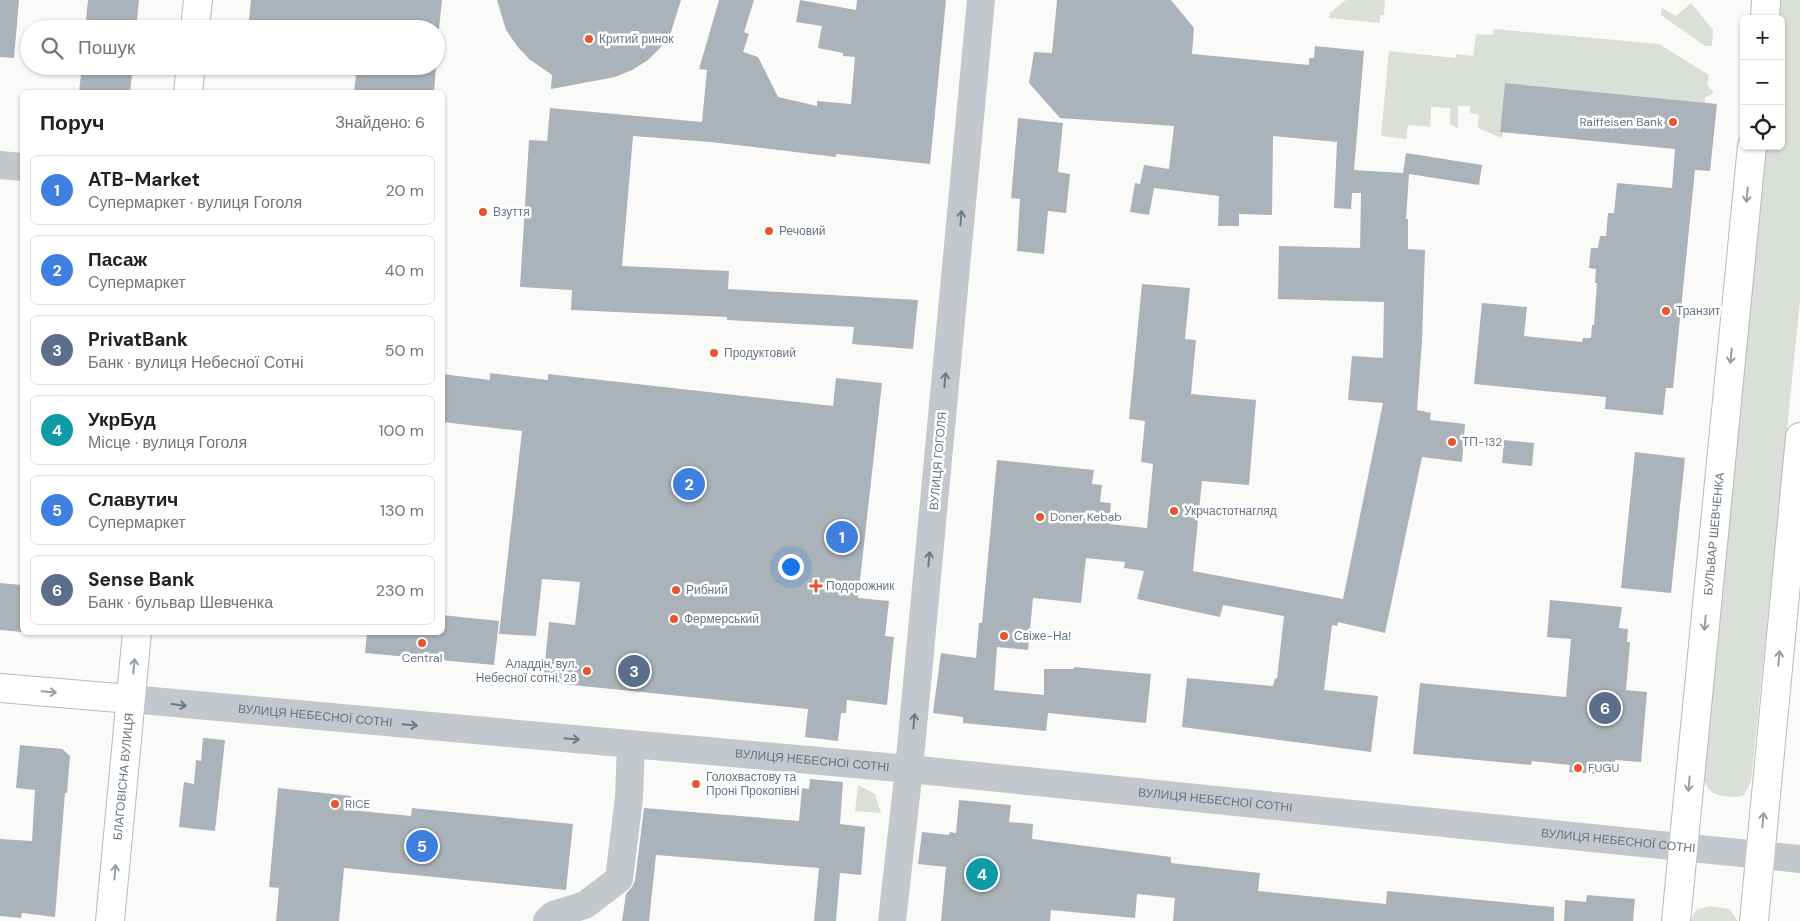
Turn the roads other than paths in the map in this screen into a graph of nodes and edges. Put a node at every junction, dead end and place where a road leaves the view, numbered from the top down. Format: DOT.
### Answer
graph roads {
  1 [pos="198,0"];
  2 [pos="981,0"];
  3 [pos="1766,0"];
  4 [pos="1765,15"];
  5 [pos="196,20"];
  6 [pos="190,75"];
  7 [pos="188,90"];
  8 [pos="1752,150"];
  9 [pos="0,164"];
  10 [pos="20,167"];
  11 [pos="1800,437"];
  12 [pos="137,635"];
  13 [pos="0,688"];
  14 [pos="130,699"];
  15 [pos="631,745"];
  16 [pos="909,769"];
  17 [pos="1683,848"];
  18 [pos="1760,856"];
  19 [pos="1800,859"];
  20 [pos="110,921"];
  21 [pos="547,921"];
  22 [pos="892,921"];
  23 [pos="1676,921"];
  24 [pos="1754,921"];
  1 -- 5 [label="main road"];
  16 -- 2 [label="street, ВУЛИЦЯ ГОГОЛЯ, one-way"];
  3 -- 4 [label="main road"];
  6 -- 7 [label="main road"];
  8 -- 17 [label="main road, БУЛЬВАР ШЕВЧЕНКА, one-way"];
  9 -- 10 [label="street"];
  18 -- 11 [label="main road, one-way"];
  14 -- 12 [label="main road, БЛАГОВІСНА ВУЛИЦЯ, one-way"];
  13 -- 14 [label="main road, ВУЛИЦЯ НЕБЕСНОЇ СОТНІ, one-way"];
  14 -- 15 [label="street, ВУЛИЦЯ НЕБЕСНОЇ СОТНІ, one-way"];
  20 -- 14 [label="main road, БЛАГОВІСНА ВУЛИЦЯ, one-way"];
  15 -- 16 [label="street, ВУЛИЦЯ НЕБЕСНОЇ СОТНІ"];
  15 -- 21 [label="street"];
  16 -- 17 [label="street, ВУЛИЦЯ НЕБЕСНОЇ СОТНІ"];
  16 -- 22 [label="street, ВУЛИЦЯ ГОГОЛЯ"];
  17 -- 18 [label="street, ВУЛИЦЯ НЕБЕСНОЇ СОТНІ"];
  17 -- 23 [label="main road, БУЛЬВАР ШЕВЧЕНКА"];
  18 -- 19 [label="street, ВУЛИЦЯ НЕБЕСНОЇ СОТНІ"];
  18 -- 24 [label="main road"];
}
